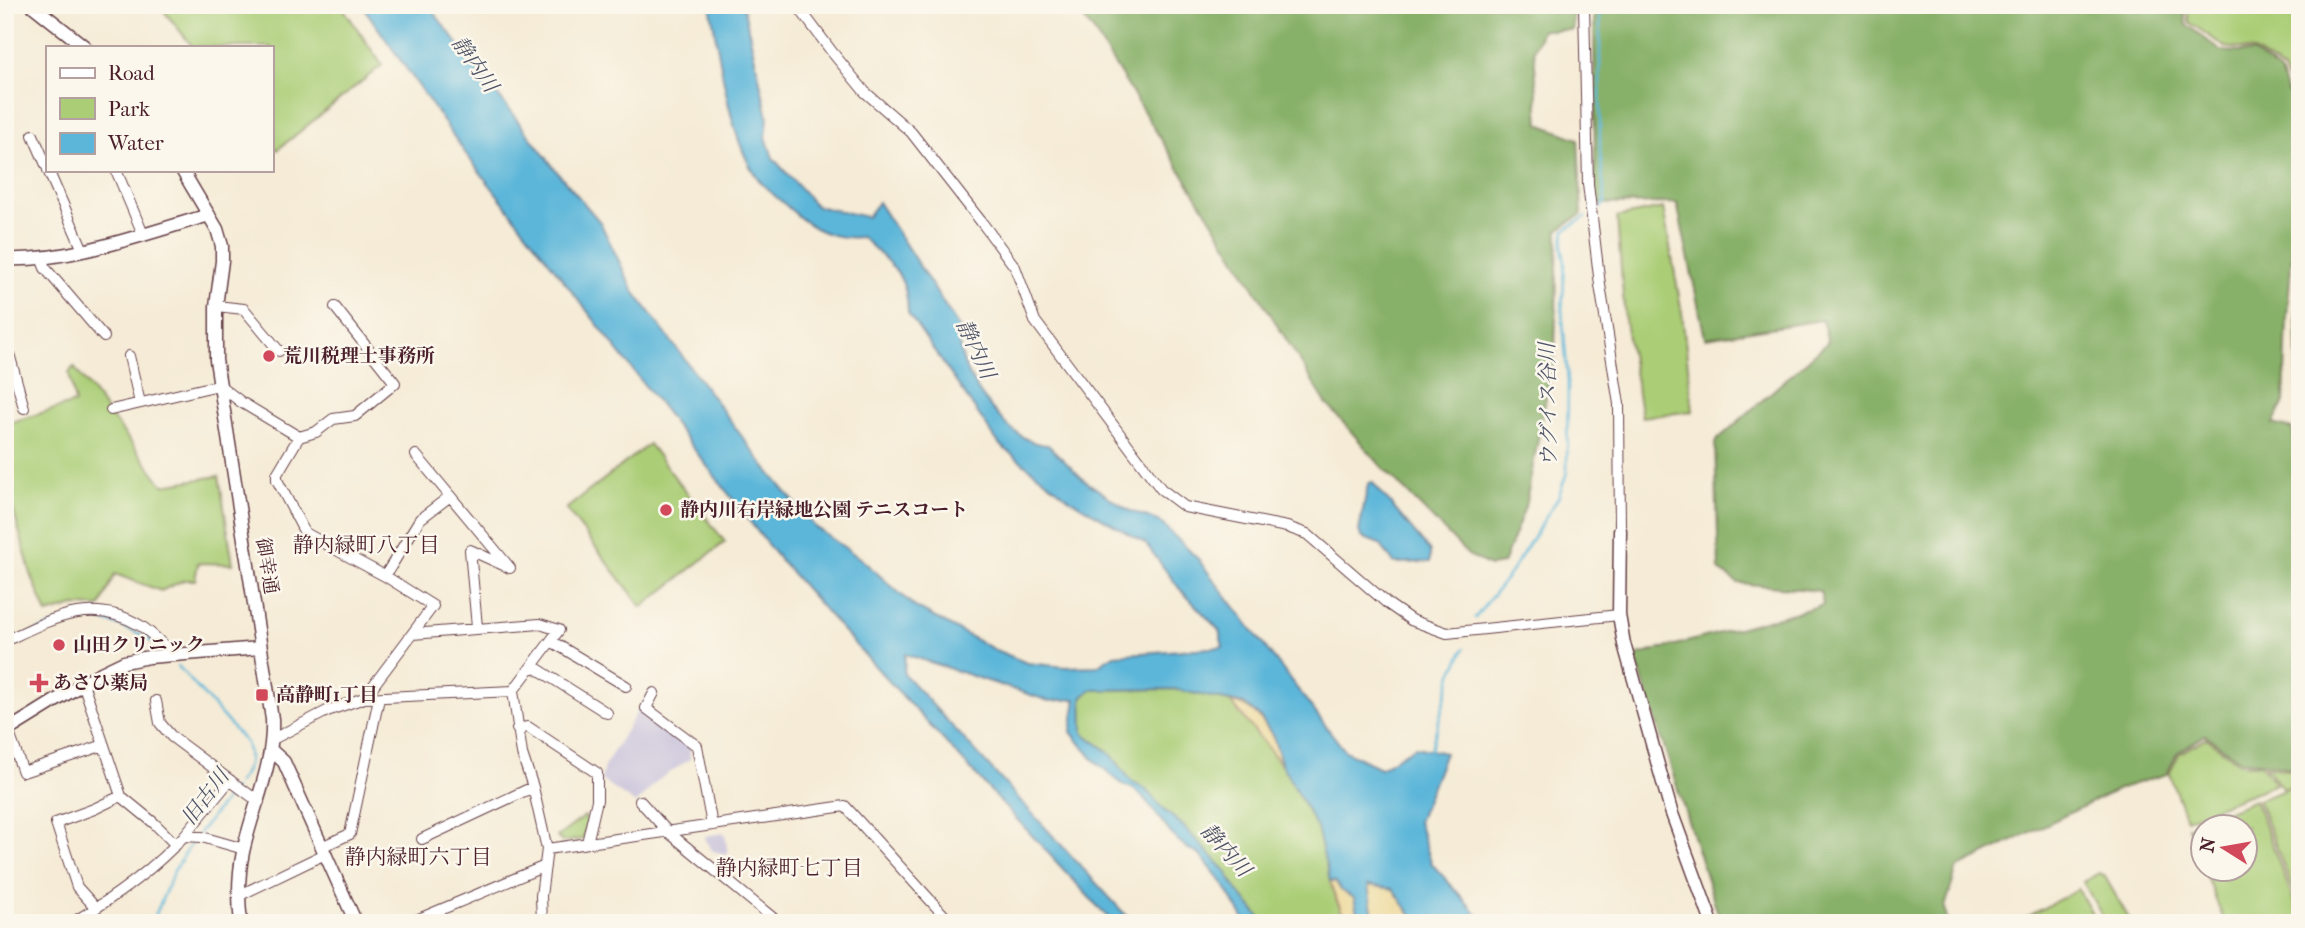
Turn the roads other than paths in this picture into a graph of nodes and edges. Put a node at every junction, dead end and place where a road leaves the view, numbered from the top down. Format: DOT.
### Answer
graph roads {
  1 [pos="32,5"];
  2 [pos="797,5"];
  3 [pos="1584,5"];
  4 [pos="84,46"];
  5 [pos="33,135"];
  6 [pos="46,164"];
  7 [pos="49,172"];
  8 [pos="117,172"];
  9 [pos="184,172"];
  10 [pos="209,215"];
  11 [pos="143,234"];
  12 [pos="83,250"];
  13 [pos="41,258"];
  14 [pos="5,259"];
  15 [pos="216,306"];
  16 [pos="335,307"];
  17 [pos="104,337"];
  18 [pos="5,339"];
  19 [pos="279,351"];
  20 [pos="129,356"];
  21 [pos="219,384"];
  22 [pos="139,403"];
  23 [pos="24,408"];
  24 [pos="111,410"];
  25 [pos="299,437"];
  26 [pos="416,455"];
  27 [pos="449,497"];
  28 [pos="1620,530"];
  29 [pos="385,576"];
  30 [pos="1619,615"];
  31 [pos="477,627"];
  32 [pos="412,634"];
  33 [pos="5,641"];
  34 [pos="551,641"];
  35 [pos="260,648"];
  36 [pos="175,655"];
  37 [pos="533,666"];
  38 [pos="83,683"];
  39 [pos="626,686"];
  40 [pos="513,691"];
  41 [pos="654,693"];
  42 [pos="364,698"];
  43 [pos="379,698"];
  44 [pos="156,701"];
  45 [pos="607,713"];
  46 [pos="6,728"];
  47 [pos="517,729"];
  48 [pos="104,745"];
  49 [pos="272,745"];
  50 [pos="233,783"];
  51 [pos="533,787"];
  52 [pos="121,796"];
  53 [pos="640,801"];
  54 [pos="259,802"];
  55 [pos="712,825"];
  56 [pos="667,831"];
  57 [pos="190,837"];
  58 [pos="422,839"];
  59 [pos="587,843"];
  60 [pos="176,845"];
  61 [pos="244,849"];
  62 [pos="547,849"];
  63 [pos="323,851"];
  64 [pos="545,866"];
  65 [pos="239,896"];
  66 [pos="96,908"];
  67 [pos="950,922"];
  68 [pos="72,923"];
  69 [pos="241,923"];
  70 [pos="356,923"];
  71 [pos="410,923"];
  72 [pos="542,923"];
  73 [pos="779,923"];
  74 [pos="1712,923"];
  1 -- 4 [label="street"];
  2 -- 30 [label="street"];
  3 -- 28 [label="street"];
  5 -- 6 [label="street"];
  7 -- 12 [label="street"];
  8 -- 11 [label="street"];
  9 -- 10 [label="street, 御幸通"];
  10 -- 11 [label="street"];
  10 -- 15 [label="street, 御幸通"];
  11 -- 12 [label="street"];
  12 -- 13 [label="street"];
  13 -- 14 [label="street"];
  13 -- 17 [label="street"];
  15 -- 19 [label="street"];
  15 -- 21 [label="street, 御幸通"];
  16 -- 25 [label="street"];
  18 -- 23 [label="street"];
  20 -- 22 [label="street"];
  21 -- 22 [label="street"];
  21 -- 25 [label="street"];
  21 -- 35 [label="street, 御幸通"];
  22 -- 24 [label="street"];
  25 -- 29 [label="street"];
  26 -- 27 [label="street"];
  27 -- 29 [label="street"];
  27 -- 31 [label="street"];
  28 -- 30 [label="street"];
  29 -- 32 [label="street"];
  30 -- 74 [label="street"];
  31 -- 32 [label="street"];
  31 -- 34 [label="street"];
  32 -- 42 [label="street"];
  33 -- 36 [label="street"];
  34 -- 37 [label="street"];
  34 -- 39 [label="street"];
  35 -- 36 [label="street"];
  35 -- 49 [label="street, 御幸通"];
  36 -- 38 [label="street"];
  37 -- 40 [label="street"];
  37 -- 45 [label="street"];
  38 -- 46 [label="street"];
  38 -- 48 [label="street"];
  40 -- 43 [label="street"];
  40 -- 47 [label="street"];
  41 -- 55 [label="street"];
  42 -- 43 [label="street"];
  42 -- 49 [label="street"];
  43 -- 63 [label="street"];
  44 -- 50 [label="street"];
  46 -- 48 [label="street"];
  47 -- 51 [label="street"];
  47 -- 59 [label="street"];
  48 -- 52 [label="street"];
  49 -- 54 [label="street, 御幸通"];
  49 -- 63 [label="street"];
  50 -- 54 [label="street"];
  50 -- 57 [label="street"];
  51 -- 58 [label="street"];
  51 -- 62 [label="street"];
  52 -- 60 [label="street"];
  52 -- 66 [label="street"];
  53 -- 56 [label="street"];
  54 -- 61 [label="street, 御幸通"];
  55 -- 56 [label="street"];
  55 -- 67 [label="street"];
  56 -- 59 [label="street"];
  56 -- 73 [label="street"];
  57 -- 60 [label="street"];
  57 -- 61 [label="street"];
  59 -- 62 [label="street"];
  60 -- 66 [label="street"];
  61 -- 65 [label="street, 御幸通"];
  62 -- 64 [label="street"];
  63 -- 65 [label="street"];
  63 -- 70 [label="street"];
  64 -- 71 [label="street"];
  64 -- 72 [label="street"];
  65 -- 69 [label="street, 御幸通"];
  66 -- 68 [label="street"];
}
